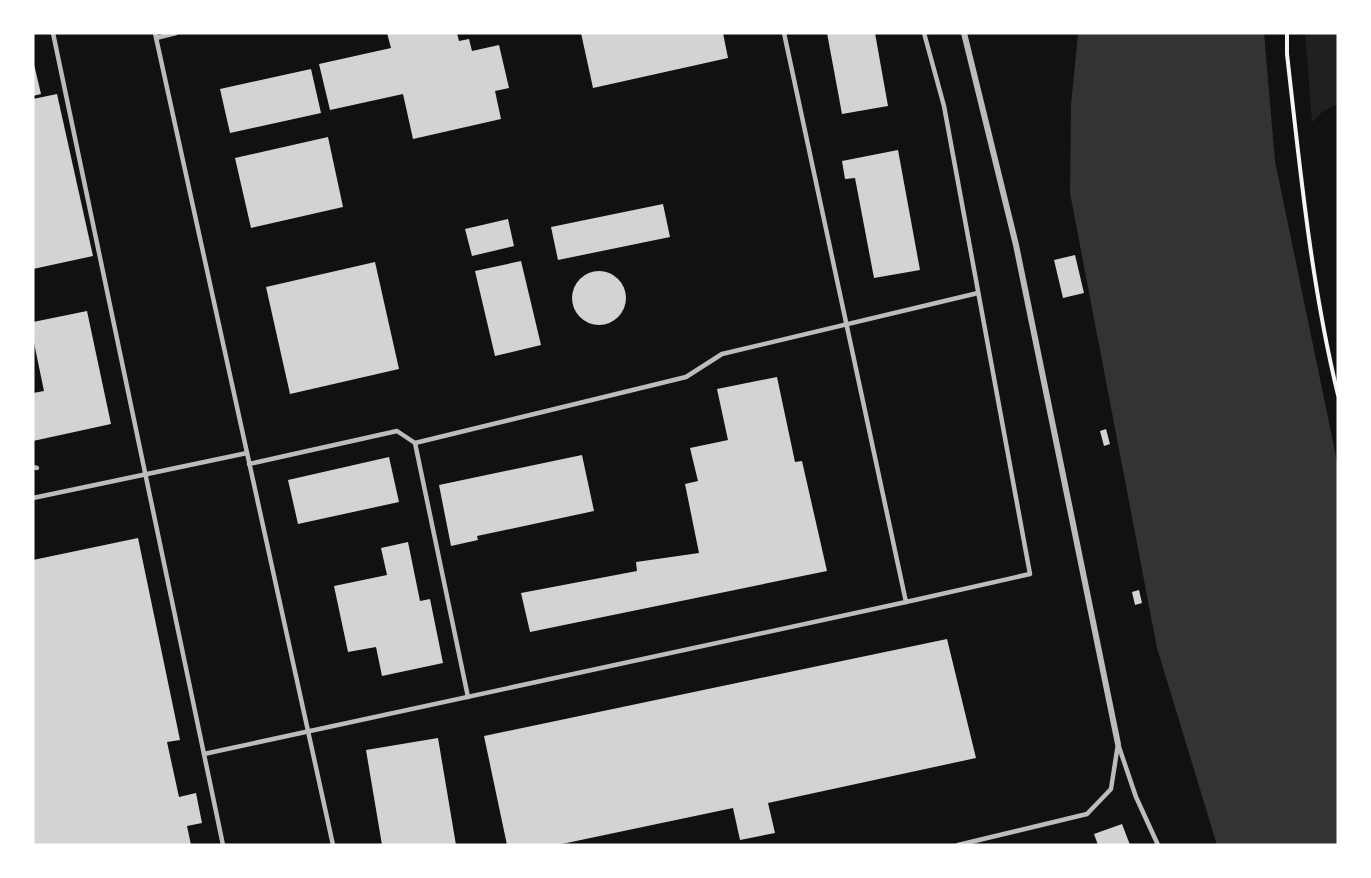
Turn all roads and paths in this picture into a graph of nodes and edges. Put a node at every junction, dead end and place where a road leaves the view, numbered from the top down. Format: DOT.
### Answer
graph roads {
  1 [pos="53,33"];
  2 [pos="176,33"];
  3 [pos="784,33"];
  4 [pos="924,33"];
  5 [pos="964,33"];
  6 [pos="1287,33"];
  7 [pos="155,35"];
  8 [pos="978,293"];
  9 [pos="846,323"];
  10 [pos="1338,395"];
  11 [pos="415,443"];
  12 [pos="247,453"];
  13 [pos="249,464"];
  14 [pos="145,473"];
  15 [pos="33,498"];
  16 [pos="906,602"];
  17 [pos="468,697"];
  18 [pos="308,731"];
  19 [pos="1118,744"];
  20 [pos="204,754"];
  21 [pos="224,845"];
  22 [pos="333,845"];
  23 [pos="958,845"];
  24 [pos="1158,845"];
  1 -- 14 [label="lane"];
  2 -- 7 [label="lane"];
  3 -- 9 [label="lane"];
  4 -- 8 [label="lane"];
  5 -- 19 [label="street"];
  6 -- 10 [label="path"];
  7 -- 12 [label="lane"];
  8 -- 9 [label="lane"];
  8 -- 16 [label="lane"];
  9 -- 11 [label="lane"];
  9 -- 16 [label="lane"];
  11 -- 13 [label="lane"];
  11 -- 17 [label="lane"];
  12 -- 13 [label="lane"];
  12 -- 14 [label="lane"];
  13 -- 18 [label="lane"];
  14 -- 15 [label="lane"];
  14 -- 20 [label="lane"];
  16 -- 17 [label="lane"];
  17 -- 18 [label="lane"];
  18 -- 20 [label="lane"];
  18 -- 22 [label="lane"];
  19 -- 23 [label="lane"];
  19 -- 24 [label="lane"];
  20 -- 21 [label="lane"];
}
